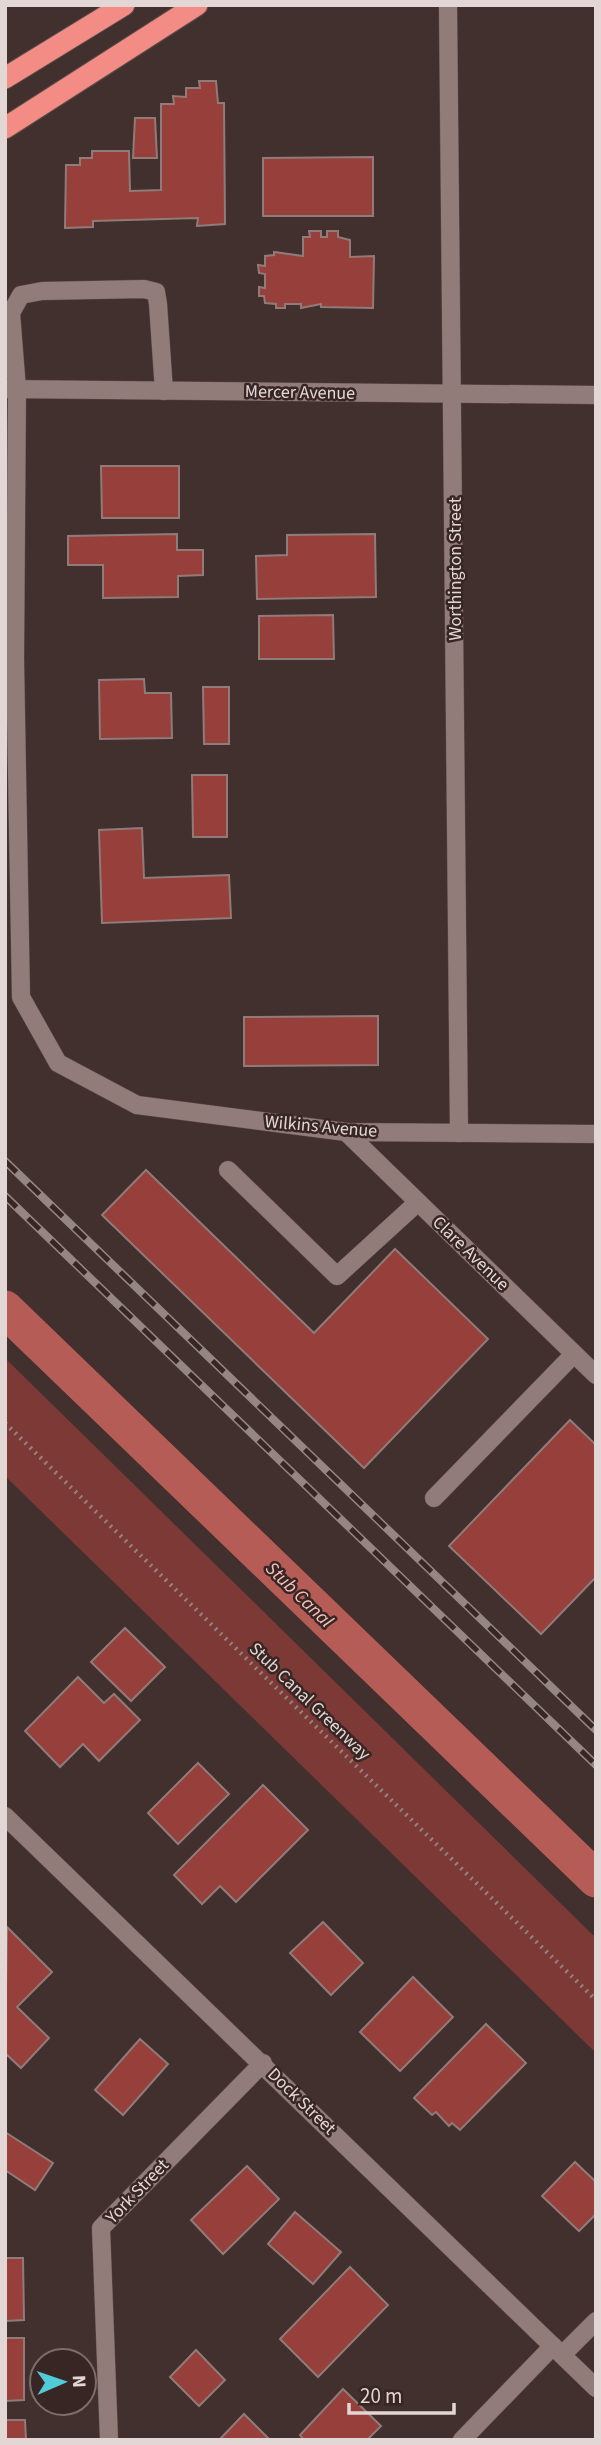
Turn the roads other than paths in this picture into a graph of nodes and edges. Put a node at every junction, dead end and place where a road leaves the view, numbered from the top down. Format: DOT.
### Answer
graph roads {
  1 [pos="124,5"];
  2 [pos="197,5"];
  3 [pos="448,5"];
  4 [pos="5,78"];
  5 [pos="5,128"];
  6 [pos="11,389"];
  7 [pos="164,391"];
  8 [pos="453,394"];
  9 [pos="596,395"];
  10 [pos="10,659"];
  11 [pos="346,1132"];
  12 [pos="459,1133"];
  13 [pos="596,1134"];
  14 [pos="228,1170"];
  15 [pos="418,1202"];
  16 [pos="574,1354"];
  17 [pos="596,1375"];
  18 [pos="434,1497"];
  19 [pos="5,1816"];
  20 [pos="262,2063"];
  21 [pos="596,2321"];
  22 [pos="558,2351"];
  23 [pos="596,2388"];
  24 [pos="109,2440"];
  25 [pos="462,2440"];
  1 -- 4 [label="highway"];
  2 -- 5 [label="highway"];
  3 -- 8 [label="street, Worthington Street"];
  6 -- 7 [label="street, Mercer Avenue"];
  6 -- 7 [label="street"];
  6 -- 10 [label="street"];
  7 -- 8 [label="street, Mercer Avenue"];
  8 -- 9 [label="street, Mercer Avenue"];
  8 -- 12 [label="street, Worthington Street"];
  10 -- 11 [label="street, Wilkins Avenue"];
  11 -- 12 [label="street, Wilkins Avenue"];
  11 -- 15 [label="street, Clare Avenue"];
  12 -- 13 [label="street, Wilkins Avenue"];
  14 -- 15 [label="street"];
  15 -- 16 [label="street, Clare Avenue"];
  16 -- 17 [label="street, Clare Avenue"];
  16 -- 18 [label="street"];
  19 -- 20 [label="street, Dock Street"];
  20 -- 22 [label="street, Dock Street"];
  20 -- 24 [label="street, York Street"];
  21 -- 22 [label="street"];
  22 -- 23 [label="street, Dock Street"];
  22 -- 25 [label="street"];
}
